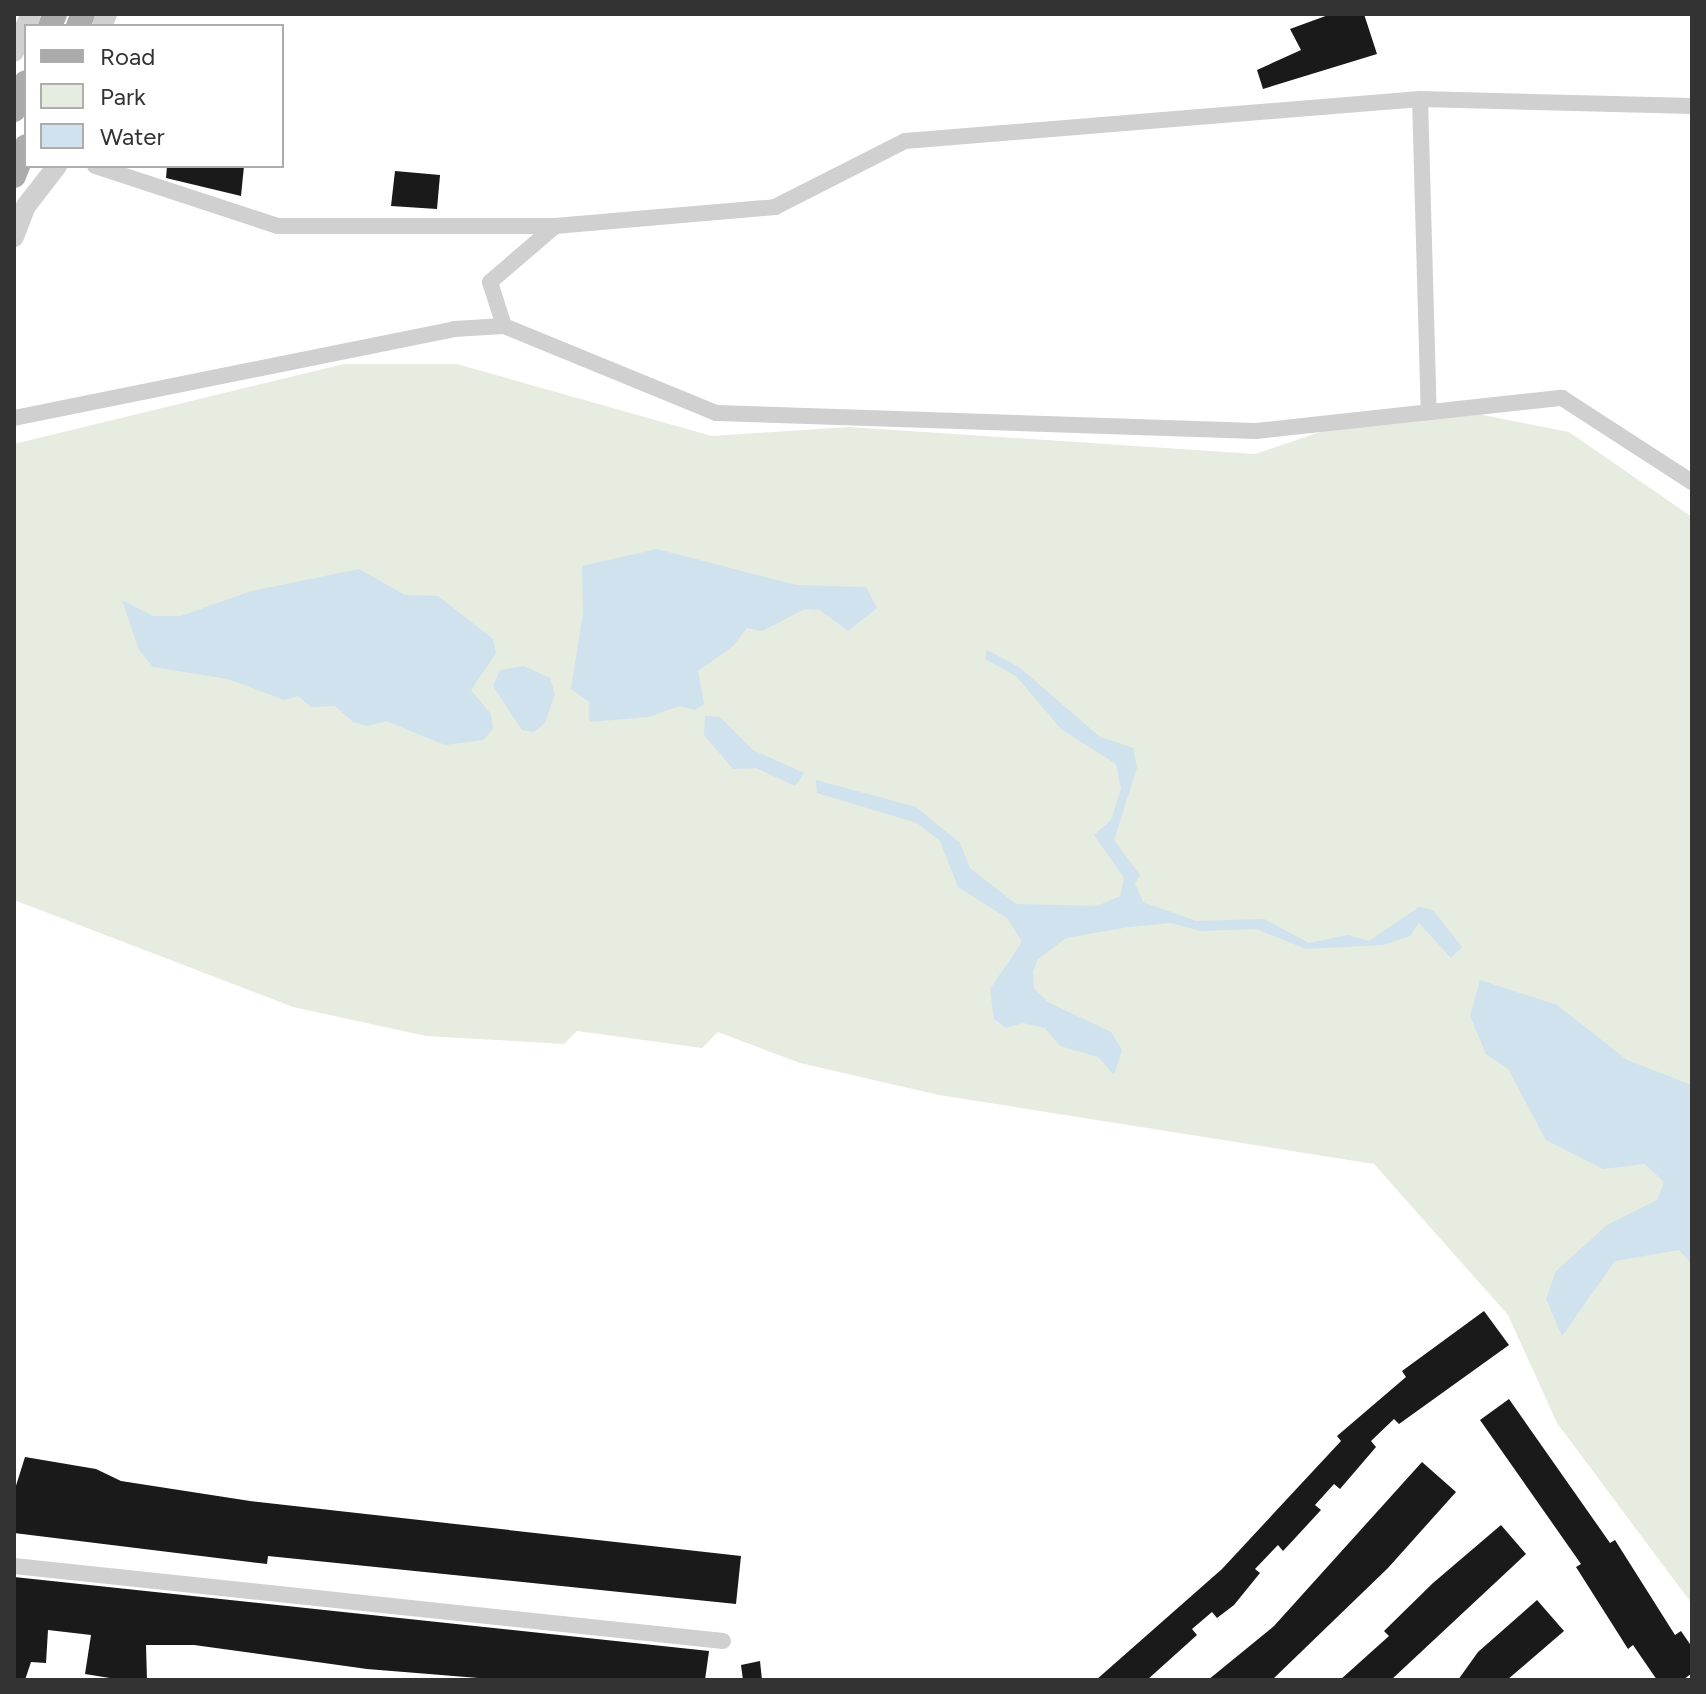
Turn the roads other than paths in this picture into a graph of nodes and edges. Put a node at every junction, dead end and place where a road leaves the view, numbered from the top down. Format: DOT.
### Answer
graph roads {
  1 [pos="24,30"];
  2 [pos="14,52"];
  3 [pos="24,87"];
  4 [pos="1420,99"];
  5 [pos="1692,106"];
  6 [pos="14,110"];
  7 [pos="22,150"];
  8 [pos="55,168"];
  9 [pos="101,168"];
  10 [pos="14,176"];
  11 [pos="555,226"];
  12 [pos="14,237"];
  13 [pos="504,326"];
  14 [pos="1429,412"];
  15 [pos="14,418"];
  16 [pos="1692,482"];
  17 [pos="14,1566"];
  18 [pos="723,1641"];
  1 -- 2 [label="street"];
  3 -- 6 [label="main road"];
  4 -- 5 [label="street"];
  4 -- 11 [label="street"];
  4 -- 14 [label="street"];
  7 -- 10 [label="main road"];
  8 -- 12 [label="street"];
  9 -- 11 [label="street"];
  11 -- 13 [label="street"];
  13 -- 14 [label="street"];
  13 -- 15 [label="street"];
  14 -- 16 [label="street"];
  17 -- 18 [label="street"];
}
